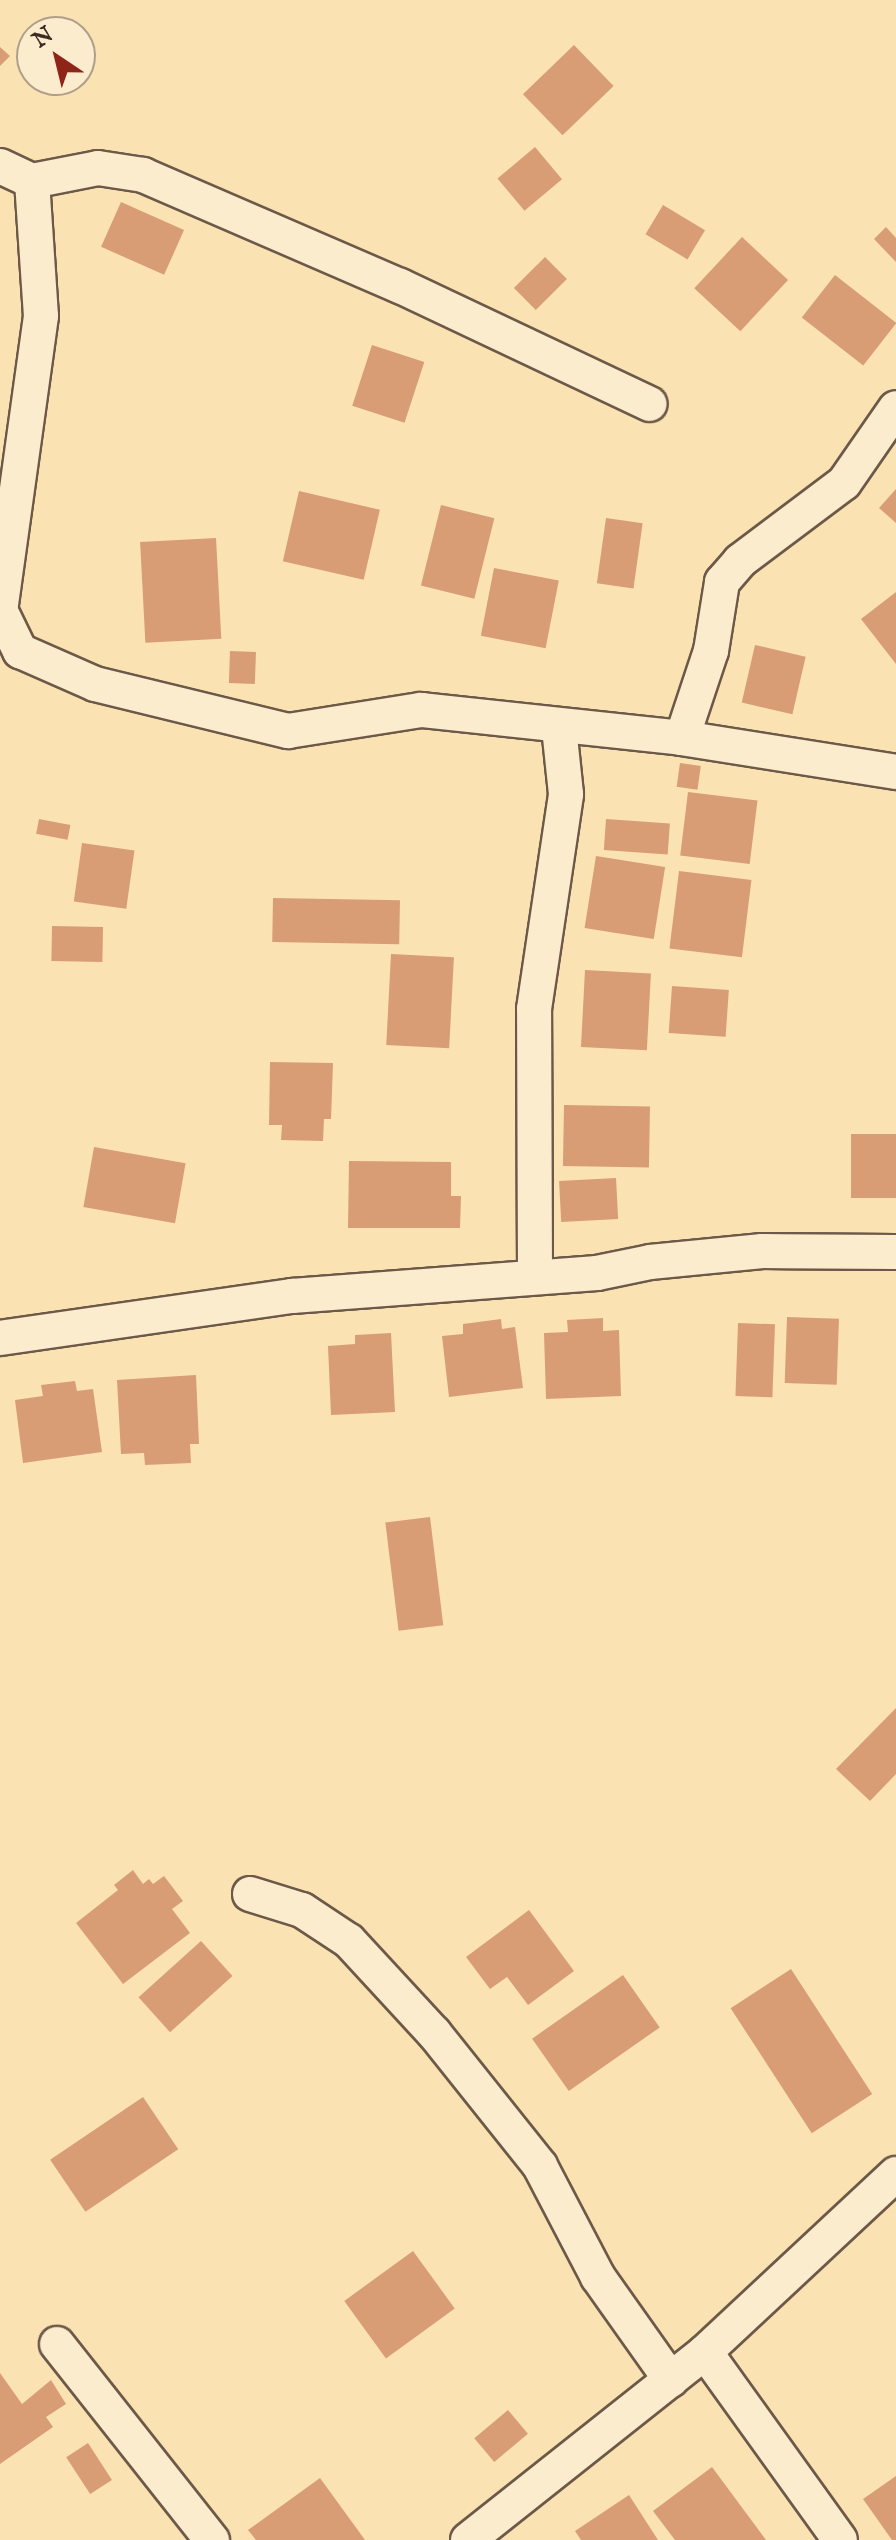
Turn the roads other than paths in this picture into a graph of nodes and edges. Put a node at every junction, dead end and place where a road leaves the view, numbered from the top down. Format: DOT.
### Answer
graph roads {
  1 [pos="0,166"];
  2 [pos="32,181"];
  3 [pos="650,404"];
  4 [pos="896,408"];
  5 [pos="559,727"];
  6 [pos="682,738"];
  7 [pos="896,772"];
  8 [pos="896,1252"];
  9 [pos="535,1276"];
  10 [pos="0,1338"];
  11 [pos="250,1894"];
  12 [pos="896,2174"];
  13 [pos="57,2344"];
  14 [pos="705,2352"];
  15 [pos="671,2380"];
  16 [pos="212,2540"];
  17 [pos="468,2540"];
  18 [pos="840,2540"];
  1 -- 2 [label="street"];
  2 -- 3 [label="street"];
  2 -- 5 [label="street"];
  4 -- 6 [label="street"];
  5 -- 6 [label="street"];
  5 -- 9 [label="street"];
  6 -- 7 [label="street"];
  8 -- 9 [label="street"];
  9 -- 10 [label="street"];
  11 -- 15 [label="street"];
  12 -- 14 [label="street"];
  13 -- 16 [label="street"];
  14 -- 15 [label="street"];
  14 -- 18 [label="street"];
  15 -- 17 [label="street"];
}
